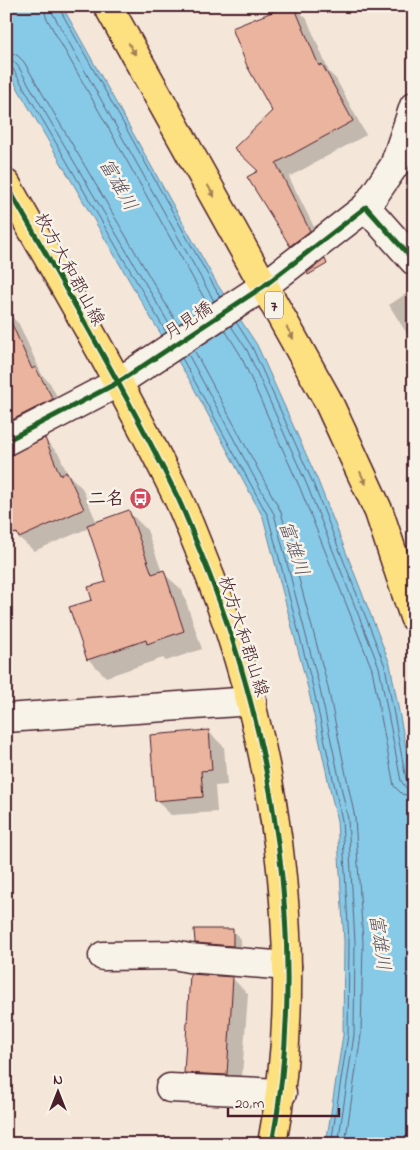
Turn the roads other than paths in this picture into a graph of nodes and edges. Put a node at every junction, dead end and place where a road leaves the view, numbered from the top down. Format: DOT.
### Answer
graph roads {
  1 [pos="108,6"];
  2 [pos="414,106"];
  3 [pos="6,184"];
  4 [pos="366,207"];
  5 [pos="414,261"];
  6 [pos="256,291"];
  7 [pos="117,383"];
  8 [pos="6,441"];
  9 [pos="414,617"];
  10 [pos="252,701"];
  11 [pos="6,718"];
  12 [pos="103,956"];
  13 [pos="287,966"];
  14 [pos="170,1088"];
  15 [pos="282,1093"];
  16 [pos="272,1144"];
  1 -- 6 [label="main road, 7, one-way"];
  2 -- 4 [label="street, 月見橋"];
  3 -- 7 [label="main road, 枚方大和郡山線"];
  4 -- 5 [label="street"];
  4 -- 6 [label="street, 月見橋"];
  6 -- 7 [label="street, 月見橋"];
  6 -- 9 [label="main road, 7, one-way"];
  7 -- 8 [label="street, 月見橋"];
  7 -- 10 [label="main road, 枚方大和郡山線"];
  10 -- 11 [label="street"];
  10 -- 13 [label="main road, 枚方大和郡山線"];
  12 -- 13 [label="street"];
  13 -- 15 [label="main road, 枚方大和郡山線"];
  14 -- 15 [label="street"];
  15 -- 16 [label="main road, 枚方大和郡山線"];
}
